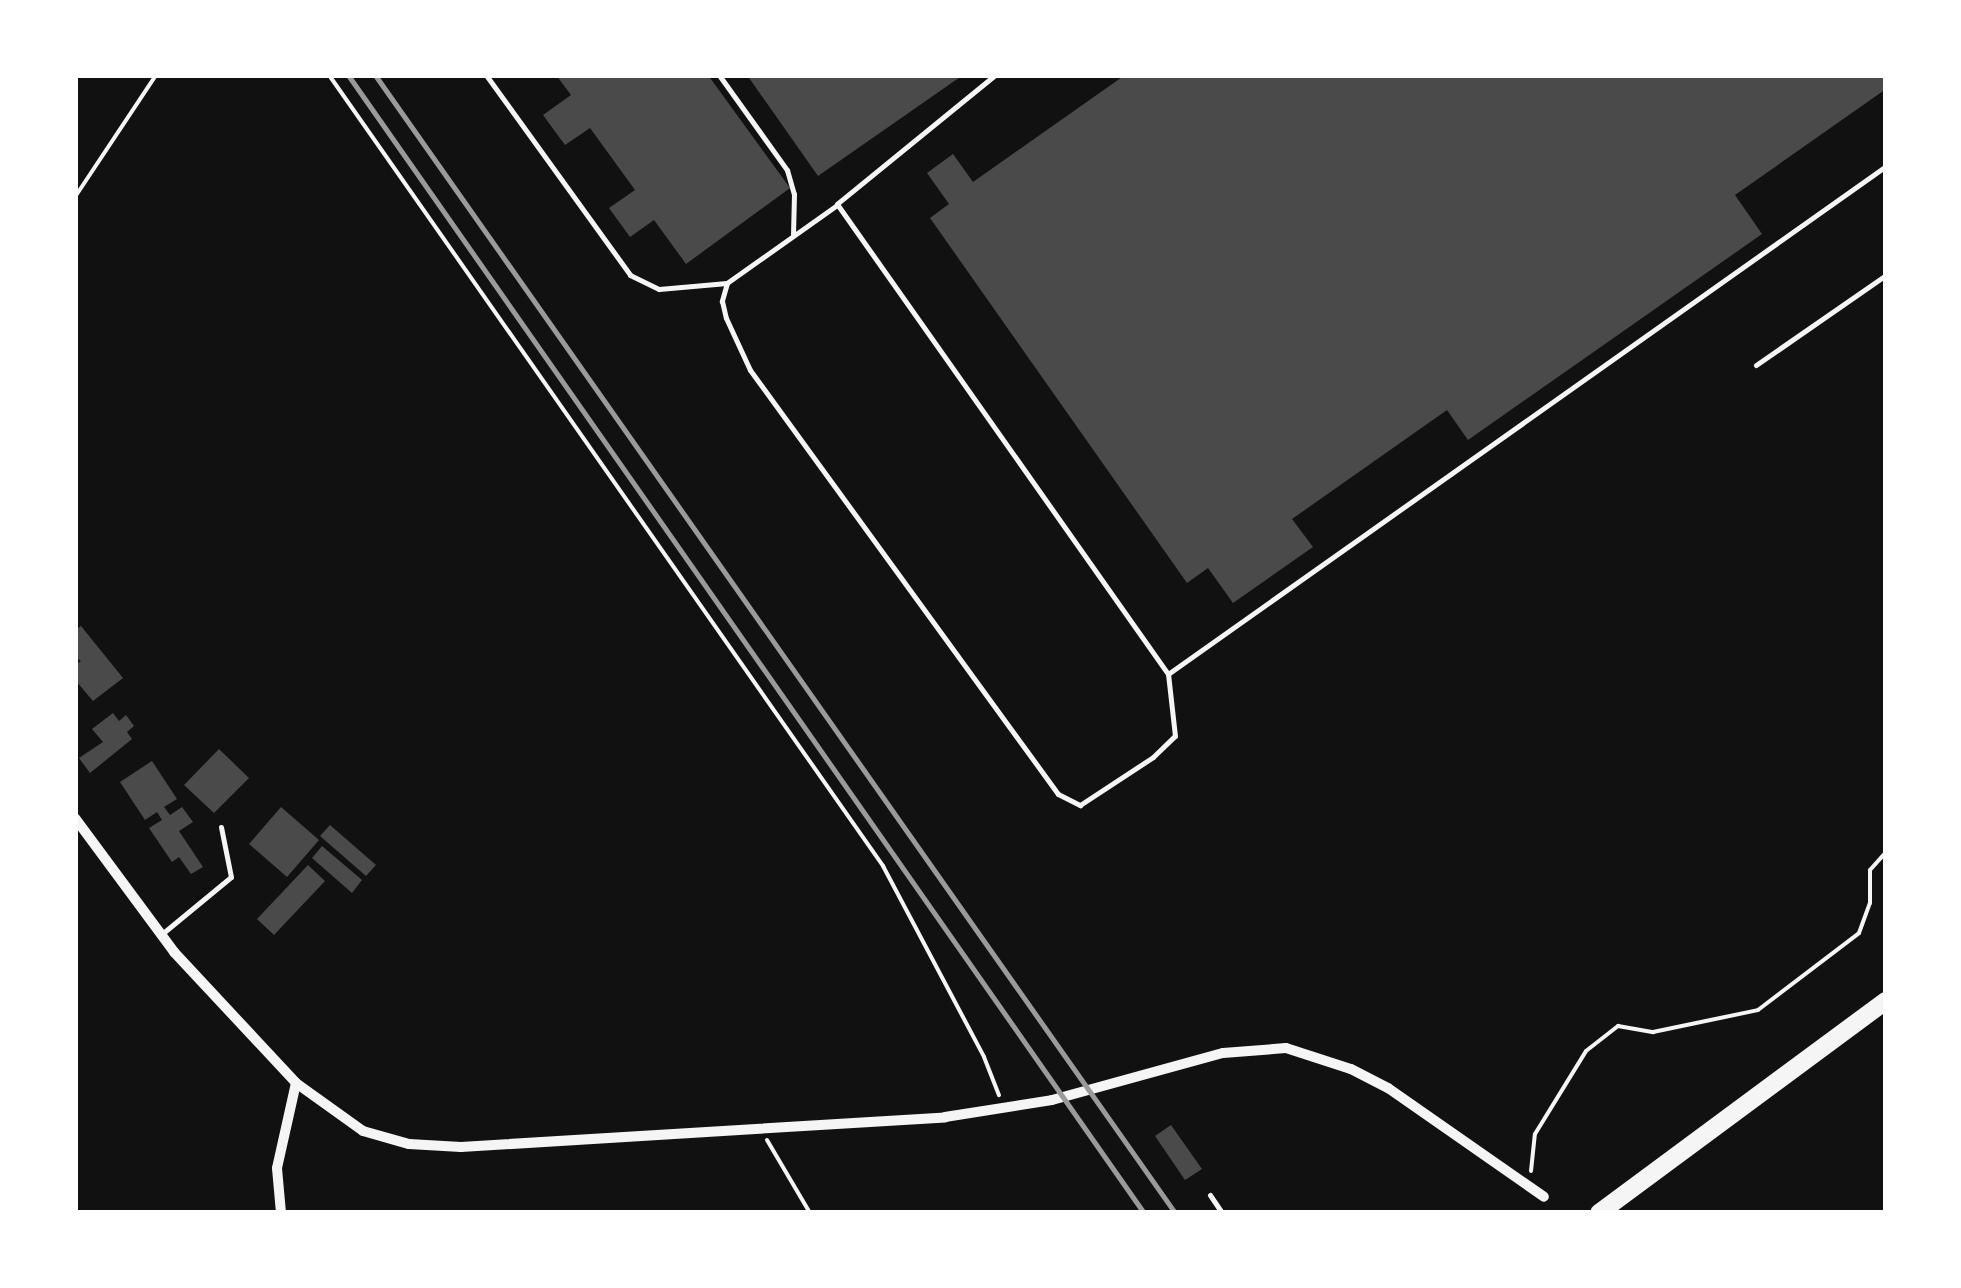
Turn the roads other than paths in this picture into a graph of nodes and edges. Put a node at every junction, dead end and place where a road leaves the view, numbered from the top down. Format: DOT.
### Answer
graph roads {
  1 [pos="486,75"];
  2 [pos="718,75"];
  3 [pos="996,75"];
  4 [pos="1886,166"];
  5 [pos="837,204"];
  6 [pos="793,234"];
  7 [pos="1886,276"];
  8 [pos="727,284"];
  9 [pos="1756,365"];
  10 [pos="1168,674"];
  11 [pos="75,818"];
  12 [pos="221,827"];
  13 [pos="160,935"];
  14 [pos="1886,1001"];
  15 [pos="296,1084"];
  16 [pos="1210,1195"];
  17 [pos="1544,1197"];
  18 [pos="1604,1209"];
  19 [pos="281,1213"];
  20 [pos="1222,1213"];
  1 -- 8 [label="lane"];
  2 -- 6 [label="lane"];
  3 -- 5 [label="lane"];
  4 -- 10 [label="lane"];
  5 -- 6 [label="lane"];
  5 -- 10 [label="lane"];
  6 -- 8 [label="lane"];
  7 -- 9 [label="lane"];
  8 -- 10 [label="lane"];
  11 -- 13 [label="street"];
  12 -- 13 [label="lane"];
  13 -- 15 [label="street"];
  14 -- 18 [label="highway"];
  15 -- 17 [label="street"];
  15 -- 19 [label="street"];
  16 -- 20 [label="lane"];
}
